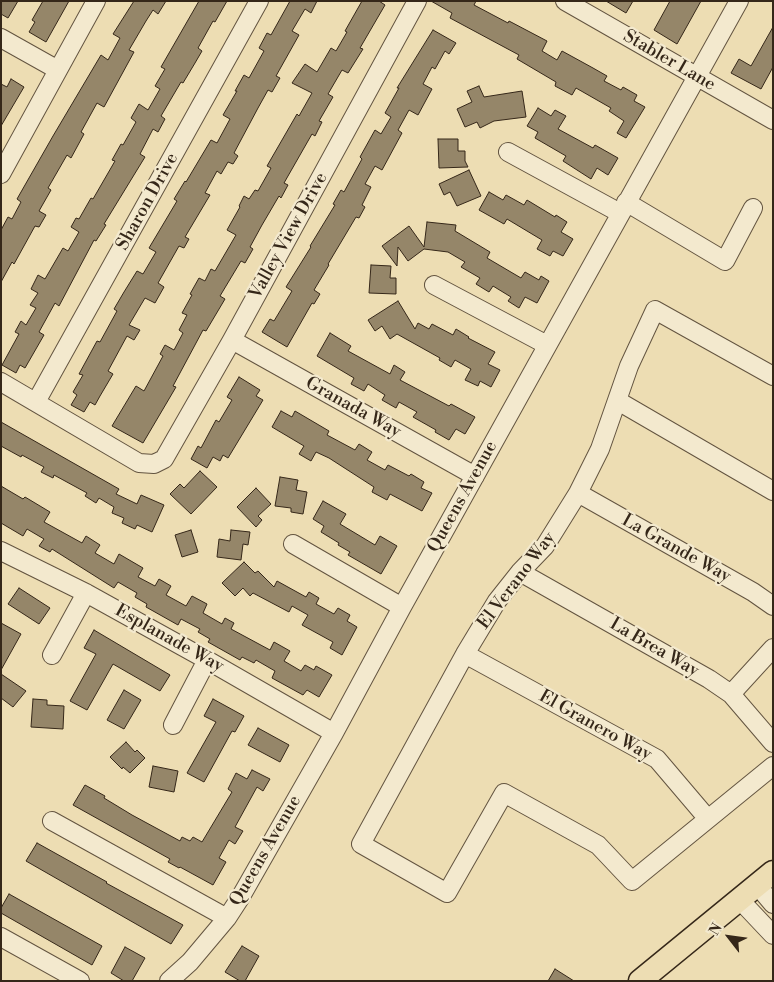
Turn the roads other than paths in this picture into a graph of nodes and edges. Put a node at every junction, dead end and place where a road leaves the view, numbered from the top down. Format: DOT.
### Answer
graph roads {
  1 [pos="96,1"];
  2 [pos="259,1"];
  3 [pos="417,1"];
  4 [pos="739,1"];
  5 [pos="568,2"];
  6 [pos="1,38"];
  7 [pos="58,70"];
  8 [pos="696,76"];
  9 [pos="773,120"];
  10 [pos="508,152"];
  11 [pos="1,174"];
  12 [pos="623,208"];
  13 [pos="753,208"];
  14 [pos="434,285"];
  15 [pos="232,340"];
  16 [pos="547,345"];
  17 [pos="773,376"];
  18 [pos="1,382"];
  19 [pos="618,401"];
  20 [pos="36,402"];
  21 [pos="475,476"];
  22 [pos="773,491"];
  23 [pos="578,493"];
  24 [pos="292,544"];
  25 [pos="1,551"];
  26 [pos="520,572"];
  27 [pos="86,593"];
  28 [pos="773,606"];
  29 [pos="402,607"];
  30 [pos="773,648"];
  31 [pos="465,654"];
  32 [pos="52,655"];
  33 [pos="207,660"];
  34 [pos="731,694"];
  35 [pos="173,725"];
  36 [pos="334,733"];
  37 [pos="773,743"];
  38 [pos="773,766"];
  39 [pos="52,820"];
  40 [pos="708,820"];
  41 [pos="765,878"];
  42 [pos="739,899"];
  43 [pos="773,904"];
  44 [pos="227,918"];
  45 [pos="773,935"];
  46 [pos="1,937"];
  47 [pos="80,981"];
  48 [pos="170,981"];
  49 [pos="640,981"];
  1 -- 7 [label="street"];
  2 -- 20 [label="street, Sharon Drive"];
  3 -- 15 [label="street, Valley View Drive"];
  4 -- 8 [label="street, Queens Avenue"];
  5 -- 8 [label="street, Stabler Lane"];
  6 -- 7 [label="street"];
  7 -- 11 [label="street"];
  8 -- 9 [label="street, Stabler Lane"];
  8 -- 12 [label="street, Queens Avenue"];
  10 -- 12 [label="street"];
  12 -- 13 [label="street"];
  12 -- 16 [label="street, Queens Avenue"];
  14 -- 16 [label="street"];
  15 -- 20 [label="street, Valley View Drive"];
  15 -- 21 [label="street, Granada Way"];
  16 -- 21 [label="street, Queens Avenue"];
  17 -- 19 [label="street, El Verano Way"];
  18 -- 20 [label="street"];
  19 -- 22 [label="street"];
  19 -- 23 [label="street, El Verano Way"];
  21 -- 29 [label="street, Queens Avenue"];
  23 -- 26 [label="street, El Verano Way"];
  23 -- 28 [label="street, La Grande Way"];
  24 -- 29 [label="street"];
  25 -- 27 [label="street, Esplanade Way"];
  26 -- 31 [label="street, El Verano Way"];
  26 -- 34 [label="street, La Brea Way"];
  27 -- 32 [label="street"];
  27 -- 33 [label="street, Esplanade Way"];
  29 -- 36 [label="street, Queens Avenue"];
  30 -- 34 [label="street"];
  31 -- 40 [label="street, El Granero Way"];
  31 -- 40 [label="street, El Verano Way"];
  33 -- 35 [label="street"];
  33 -- 36 [label="street, Esplanade Way"];
  34 -- 37 [label="street, La Brea Way"];
  36 -- 44 [label="street, Queens Avenue"];
  38 -- 40 [label="street"];
  39 -- 44 [label="street"];
  41 -- 42 [label="main road"];
  41 -- 43 [label="street"];
  42 -- 45 [label="street"];
  42 -- 49 [label="main road"];
  44 -- 48 [label="street, Queens Avenue"];
  46 -- 47 [label="street"];
}
